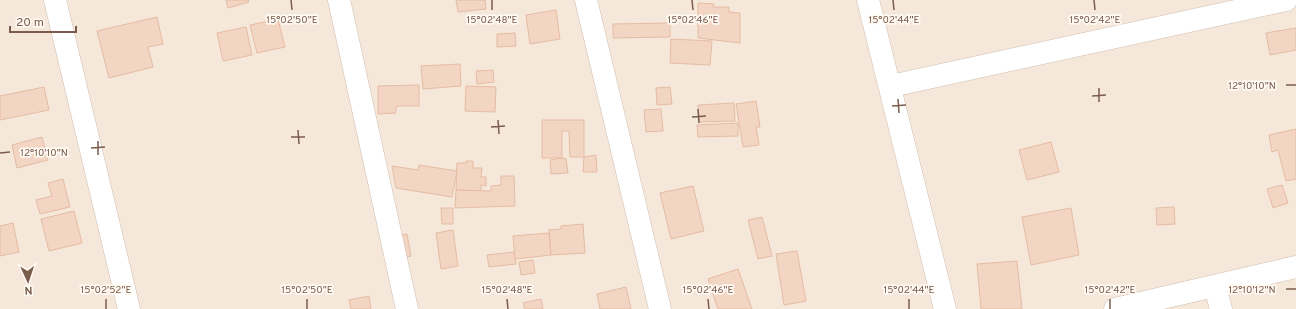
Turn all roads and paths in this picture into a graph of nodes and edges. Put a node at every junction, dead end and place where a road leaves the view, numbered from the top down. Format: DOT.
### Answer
graph roads {
  1 [pos="55,0"];
  2 [pos="339,0"];
  3 [pos="586,0"];
  4 [pos="868,0"];
  5 [pos="1286,0"];
  6 [pos="891,86"];
  7 [pos="1296,267"];
  8 [pos="1215,286"];
  9 [pos="129,309"];
  10 [pos="407,309"];
  11 [pos="660,309"];
  12 [pos="945,309"];
  13 [pos="1115,309"];
  14 [pos="1221,309"];
  1 -- 9 [label="street"];
  2 -- 10 [label="street"];
  3 -- 11 [label="street"];
  4 -- 6 [label="street"];
  5 -- 6 [label="street"];
  6 -- 12 [label="street"];
  7 -- 8 [label="street"];
  8 -- 13 [label="street"];
  8 -- 14 [label="street"];
}
